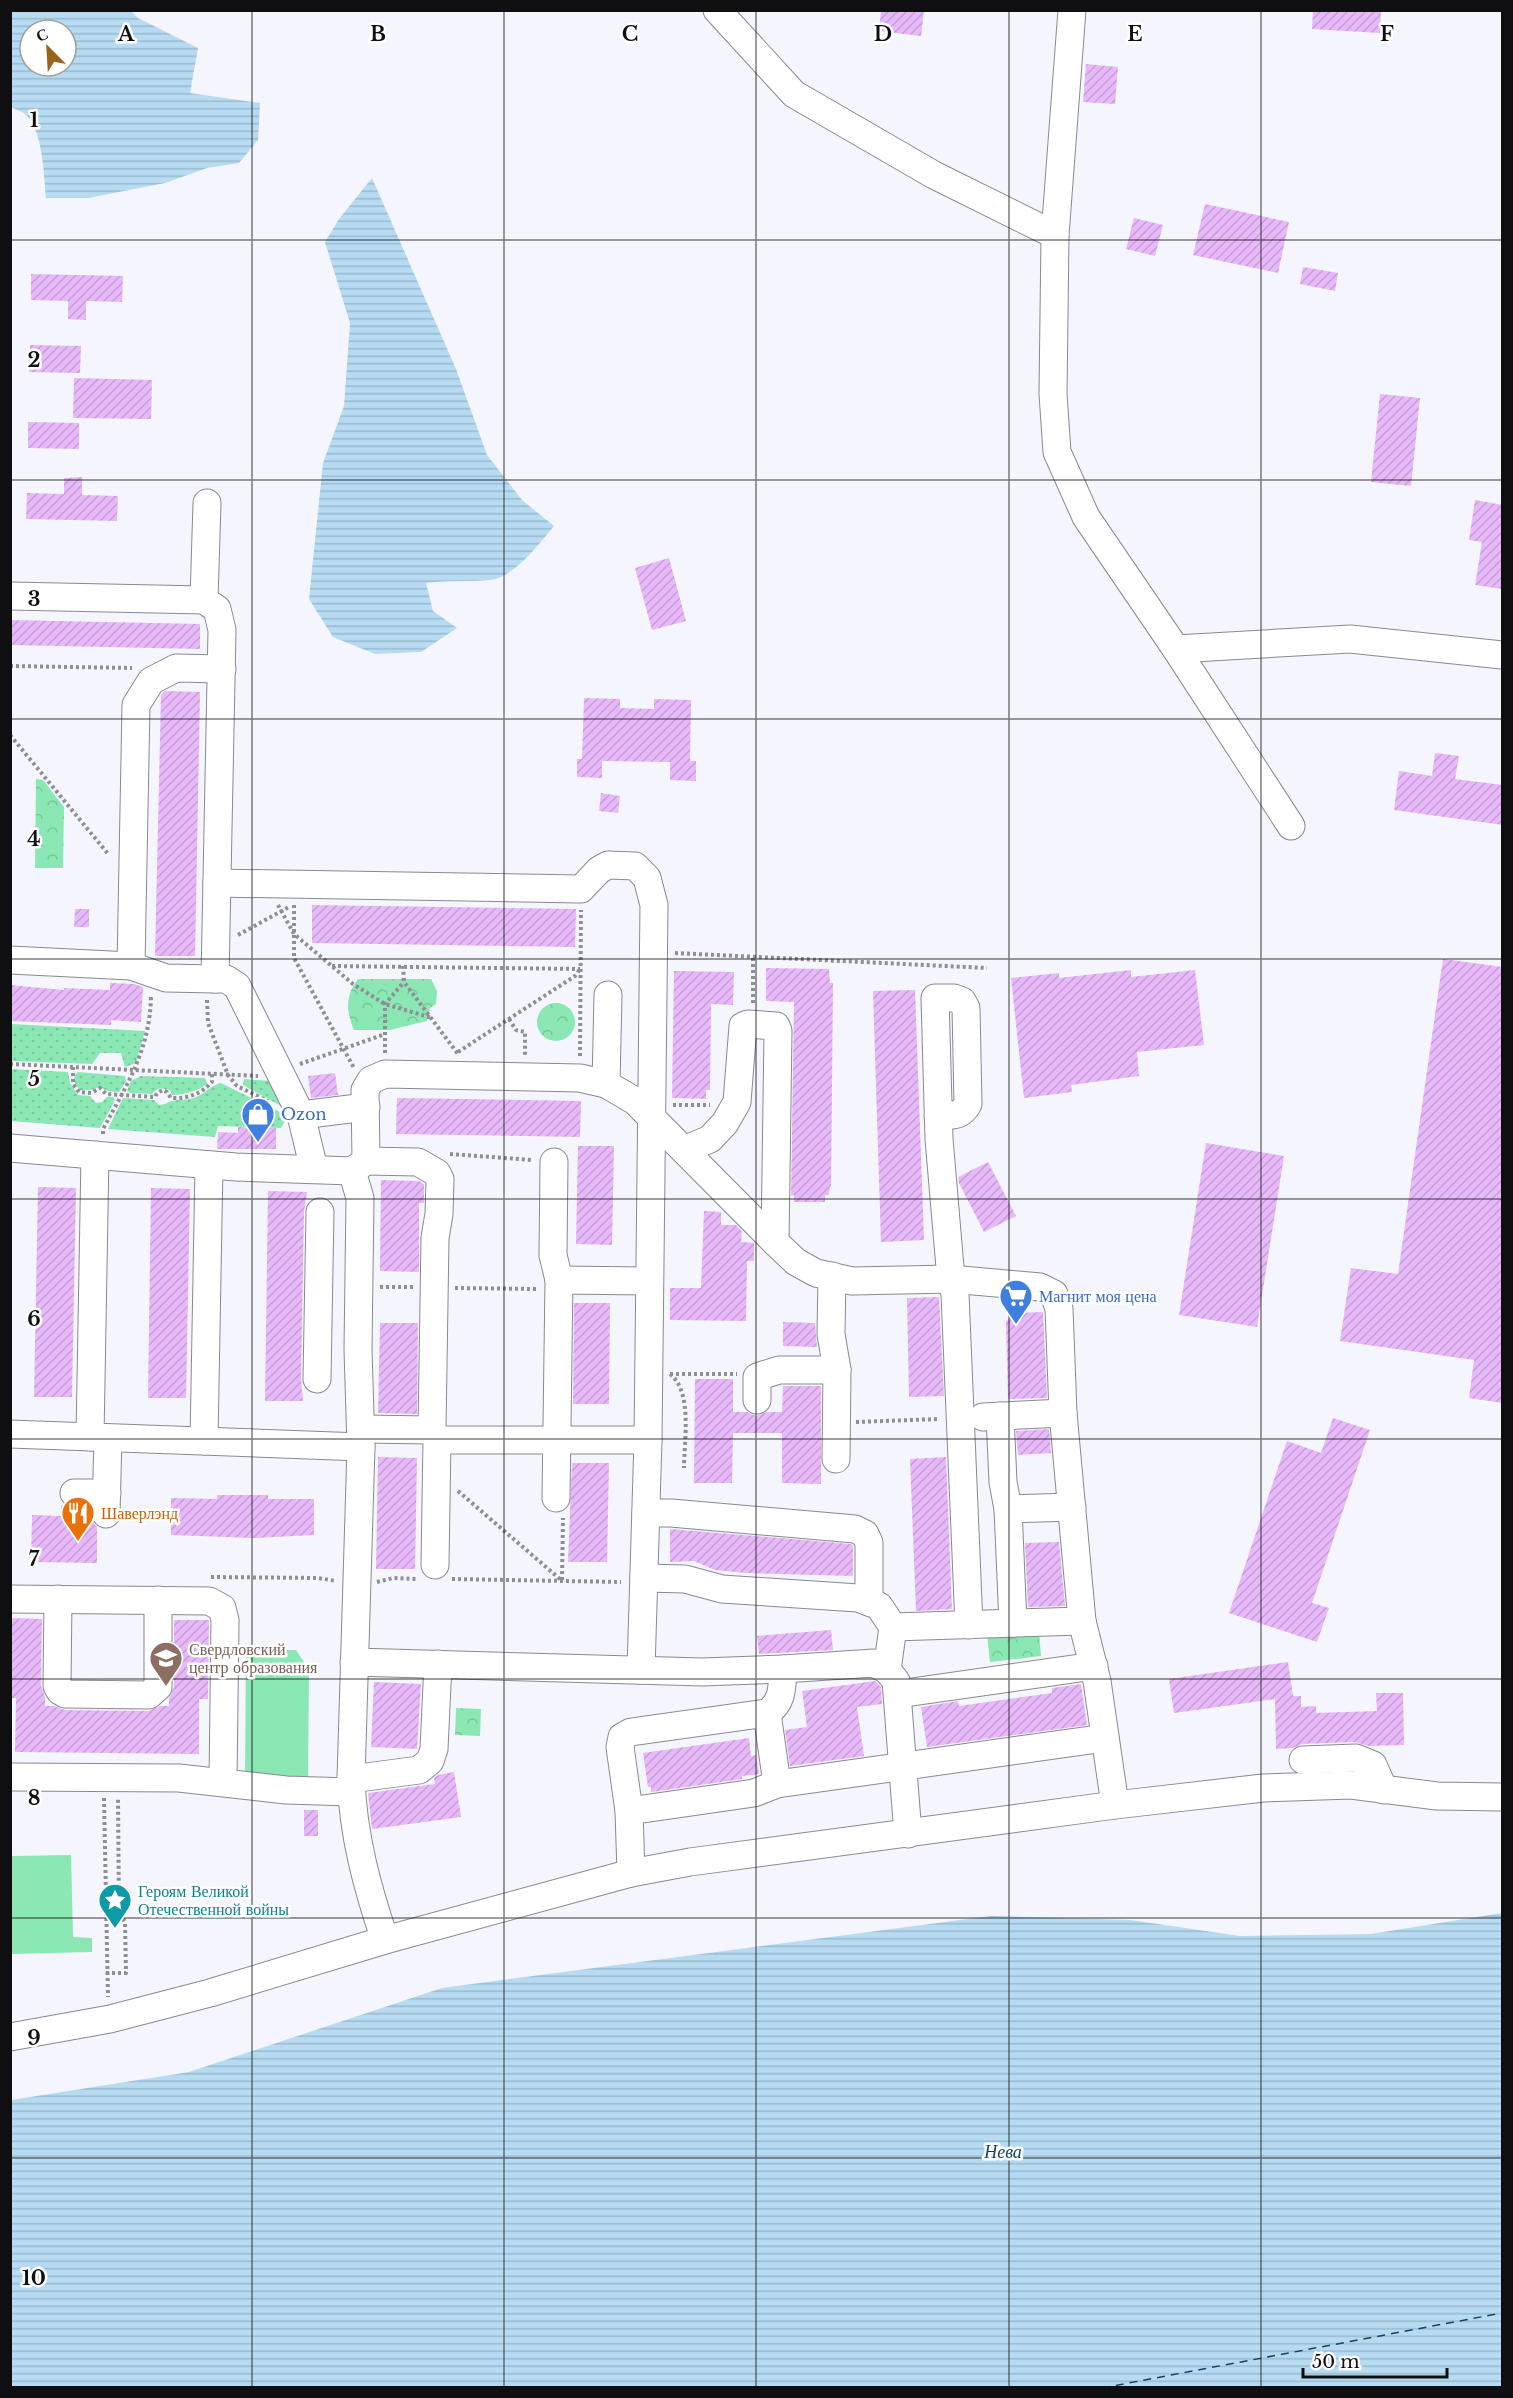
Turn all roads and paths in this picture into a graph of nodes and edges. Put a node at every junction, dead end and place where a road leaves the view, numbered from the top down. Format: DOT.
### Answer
graph roads {
  1 [pos="717,10"];
  2 [pos="1072,10"];
  3 [pos="1055,235"];
  4 [pos="207,503"];
  5 [pos="10,596"];
  6 [pos="204,600"];
  7 [pos="1176,649"];
  8 [pos="1503,655"];
  9 [pos="10,666"];
  10 [pos="222,669"];
  11 [pos="151,681"];
  12 [pos="10,735"];
  13 [pos="1291,826"];
  14 [pos="111,858"];
  15 [pos="217,883"];
  16 [pos="581,889"];
  17 [pos="294,904"];
  18 [pos="216,947"];
  19 [pos="654,952"];
  20 [pos="753,956"];
  21 [pos="10,960"];
  22 [pos="332,966"];
  23 [pos="403,966"];
  24 [pos="987,968"];
  25 [pos="142,969"];
  26 [pos="580,969"];
  27 [pos="212,979"];
  28 [pos="753,980"];
  29 [pos="404,982"];
  30 [pos="608,995"];
  31 [pos="385,1004"];
  32 [pos="432,1018"];
  33 [pos="509,1019"];
  34 [pos="525,1032"];
  35 [pos="343,1049"];
  36 [pos="10,1064"];
  37 [pos="73,1067"];
  38 [pos="135,1070"];
  39 [pos="212,1074"];
  40 [pos="228,1075"];
  41 [pos="281,1075"];
  42 [pos="580,1078"];
  43 [pos="606,1084"];
  44 [pos="121,1095"];
  45 [pos="738,1095"];
  46 [pos="366,1099"];
  47 [pos="651,1110"];
  48 [pos="301,1115"];
  49 [pos="938,1116"];
  50 [pos="10,1148"];
  51 [pos="684,1150"];
  52 [pos="447,1154"];
  53 [pos="98,1156"];
  54 [pos="554,1162"];
  55 [pos="209,1165"];
  56 [pos="359,1166"];
  57 [pos="314,1169"];
  58 [pos="360,1237"];
  59 [pos="775,1242"];
  60 [pos="832,1276"];
  61 [pos="951,1279"];
  62 [pos="559,1280"];
  63 [pos="649,1281"];
  64 [pos="317,1350"];
  65 [pos="358,1350"];
  66 [pos="837,1370"];
  67 [pos="659,1373"];
  68 [pos="317,1379"];
  69 [pos="757,1388"];
  70 [pos="1063,1413"];
  71 [pos="1000,1416"];
  72 [pos="960,1418"];
  73 [pos="837,1423"];
  74 [pos="10,1434"];
  75 [pos="435,1435"];
  76 [pos="99,1438"];
  77 [pos="361,1438"];
  78 [pos="557,1440"];
  79 [pos="648,1440"];
  80 [pos="204,1441"];
  81 [pos="836,1458"];
  82 [pos="684,1468"];
  83 [pos="437,1472"];
  84 [pos="74,1492"];
  85 [pos="556,1498"];
  86 [pos="1072,1507"];
  87 [pos="1008,1509"];
  88 [pos="646,1513"];
  89 [pos="435,1575"];
  90 [pos="644,1578"];
  91 [pos="561,1581"];
  92 [pos="368,1584"];
  93 [pos="10,1599"];
  94 [pos="58,1599"];
  95 [pos="158,1600"];
  96 [pos="869,1602"];
  97 [pos="1082,1621"];
  98 [pos="1012,1623"];
  99 [pos="969,1625"];
  100 [pos="893,1627"];
  101 [pos="354,1662"];
  102 [pos="438,1664"];
  103 [pos="1094,1666"];
  104 [pos="783,1669"];
  105 [pos="640,1670"];
  106 [pos="892,1682"];
  107 [pos="767,1713"];
  108 [pos="1105,1738"];
  109 [pos="1303,1760"];
  110 [pos="903,1767"];
  111 [pos="10,1777"];
  112 [pos="111,1777"];
  113 [pos="223,1781"];
  114 [pos="777,1785"];
  115 [pos="351,1786"];
  116 [pos="1384,1790"];
  117 [pos="1503,1797"];
  118 [pos="1115,1805"];
  119 [pos="629,1811"];
  120 [pos="908,1834"];
  121 [pos="631,1873"];
  122 [pos="105,1912"];
  123 [pos="119,1912"];
  124 [pos="385,1940"];
  125 [pos="106,1973"];
  126 [pos="110,2019"];
  127 [pos="10,2037"];
  1 -- 3 [label="street"];
  2 -- 3 [label="street"];
  3 -- 7 [label="street"];
  4 -- 6 [label="street"];
  5 -- 6 [label="street"];
  6 -- 10 [label="street"];
  7 -- 8 [label="street"];
  7 -- 13 [label="street"];
  9 -- 11 [label="path"];
  10 -- 11 [label="street"];
  10 -- 15 [label="street"];
  11 -- 25 [label="street"];
  12 -- 14 [label="path"];
  15 -- 16 [label="street"];
  15 -- 18 [label="street"];
  16 -- 19 [label="street"];
  16 -- 26 [label="path"];
  17 -- 18 [label="path"];
  18 -- 27 [label="street"];
  19 -- 20 [label="path"];
  19 -- 47 [label="street"];
  20 -- 24 [label="path"];
  20 -- 28 [label="path"];
  21 -- 25 [label="street"];
  22 -- 23 [label="path"];
  22 -- 31 [label="path"];
  22 -- 35 [label="path"];
  23 -- 26 [label="path"];
  23 -- 29 [label="path"];
  25 -- 27 [label="street"];
  25 -- 38 [label="path"];
  26 -- 33 [label="path"];
  26 -- 42 [label="path"];
  27 -- 40 [label="path"];
  27 -- 41 [label="street"];
  29 -- 31 [label="path"];
  29 -- 32 [label="path"];
  30 -- 43 [label="street"];
  31 -- 32 [label="path"];
  31 -- 35 [label="path"];
  32 -- 33 [label="path"];
  33 -- 34 [label="path"];
  35 -- 41 [label="path"];
  35 -- 46 [label="path"];
  36 -- 37 [label="path"];
  37 -- 38 [label="path"];
  37 -- 44 [label="path"];
  38 -- 39 [label="path"];
  38 -- 44 [label="path"];
  39 -- 40 [label="path"];
  39 -- 44 [label="path"];
  40 -- 41 [label="path"];
  40 -- 48 [label="path"];
  41 -- 48 [label="street"];
  42 -- 43 [label="street"];
  42 -- 46 [label="street"];
  43 -- 47 [label="street"];
  44 -- 53 [label="path"];
  45 -- 47 [label="path"];
  45 -- 51 [label="street"];
  45 -- 59 [label="street"];
  46 -- 48 [label="street"];
  46 -- 56 [label="street"];
  47 -- 51 [label="street"];
  47 -- 63 [label="street"];
  48 -- 57 [label="street"];
  49 -- 61 [label="street"];
  50 -- 53 [label="street"];
  51 -- 59 [label="street"];
  52 -- 54 [label="path"];
  53 -- 55 [label="street"];
  53 -- 76 [label="street"];
  54 -- 62 [label="street"];
  55 -- 57 [label="street"];
  55 -- 80 [label="street"];
  56 -- 57 [label="street"];
  56 -- 58 [label="street"];
  56 -- 75 [label="street"];
  58 -- 64 [label="street"];
  58 -- 65 [label="street"];
  59 -- 60 [label="street"];
  60 -- 61 [label="street"];
  60 -- 66 [label="street"];
  61 -- 70 [label="street"];
  61 -- 72 [label="street"];
  62 -- 63 [label="street"];
  62 -- 78 [label="street"];
  63 -- 67 [label="street"];
  64 -- 65 [label="street"];
  64 -- 68 [label="street"];
  65 -- 77 [label="street"];
  66 -- 69 [label="street"];
  66 -- 73 [label="street"];
  67 -- 69 [label="path"];
  67 -- 79 [label="street"];
  67 -- 82 [label="path"];
  70 -- 71 [label="street"];
  70 -- 86 [label="street"];
  71 -- 72 [label="street"];
  71 -- 87 [label="street"];
  72 -- 73 [label="path"];
  72 -- 99 [label="street"];
  73 -- 81 [label="street"];
  74 -- 76 [label="street"];
  75 -- 77 [label="street"];
  75 -- 78 [label="street"];
  75 -- 83 [label="street"];
  76 -- 80 [label="street"];
  76 -- 84 [label="street"];
  77 -- 80 [label="street"];
  77 -- 101 [label="street"];
  78 -- 79 [label="street"];
  78 -- 85 [label="street"];
  79 -- 88 [label="street"];
  83 -- 89 [label="street"];
  83 -- 91 [label="path"];
  86 -- 87 [label="street"];
  86 -- 97 [label="street"];
  87 -- 98 [label="street"];
  88 -- 90 [label="street"];
  88 -- 96 [label="street"];
  89 -- 91 [label="path"];
  89 -- 92 [label="path"];
  90 -- 91 [label="path"];
  90 -- 96 [label="street"];
  90 -- 105 [label="street"];
  93 -- 94 [label="street"];
  94 -- 95 [label="street"];
  94 -- 95 [label="street"];
  95 -- 113 [label="street"];
  96 -- 100 [label="street"];
  97 -- 98 [label="street"];
  97 -- 103 [label="street"];
  98 -- 99 [label="street"];
  99 -- 100 [label="street"];
  100 -- 106 [label="street"];
  101 -- 102 [label="street"];
  101 -- 115 [label="street"];
  102 -- 105 [label="street"];
  102 -- 115 [label="street"];
  103 -- 106 [label="street"];
  103 -- 108 [label="street"];
  104 -- 105 [label="street"];
  104 -- 106 [label="street"];
  104 -- 107 [label="street"];
  106 -- 110 [label="street"];
  107 -- 114 [label="street"];
  107 -- 119 [label="street"];
  108 -- 110 [label="street"];
  108 -- 118 [label="street"];
  109 -- 116 [label="street"];
  110 -- 114 [label="street"];
  110 -- 120 [label="street"];
  111 -- 112 [label="street"];
  112 -- 113 [label="street"];
  112 -- 122 [label="path"];
  112 -- 123 [label="path"];
  113 -- 115 [label="street"];
  114 -- 119 [label="street"];
  115 -- 124 [label="street"];
  116 -- 117 [label="street"];
  116 -- 118 [label="street"];
  118 -- 120 [label="street"];
  119 -- 121 [label="street"];
  120 -- 121 [label="street"];
  121 -- 124 [label="street"];
  122 -- 123 [label="path"];
  122 -- 125 [label="path"];
  123 -- 125 [label="path"];
  124 -- 126 [label="street"];
  125 -- 126 [label="path"];
  126 -- 127 [label="street"];
}
